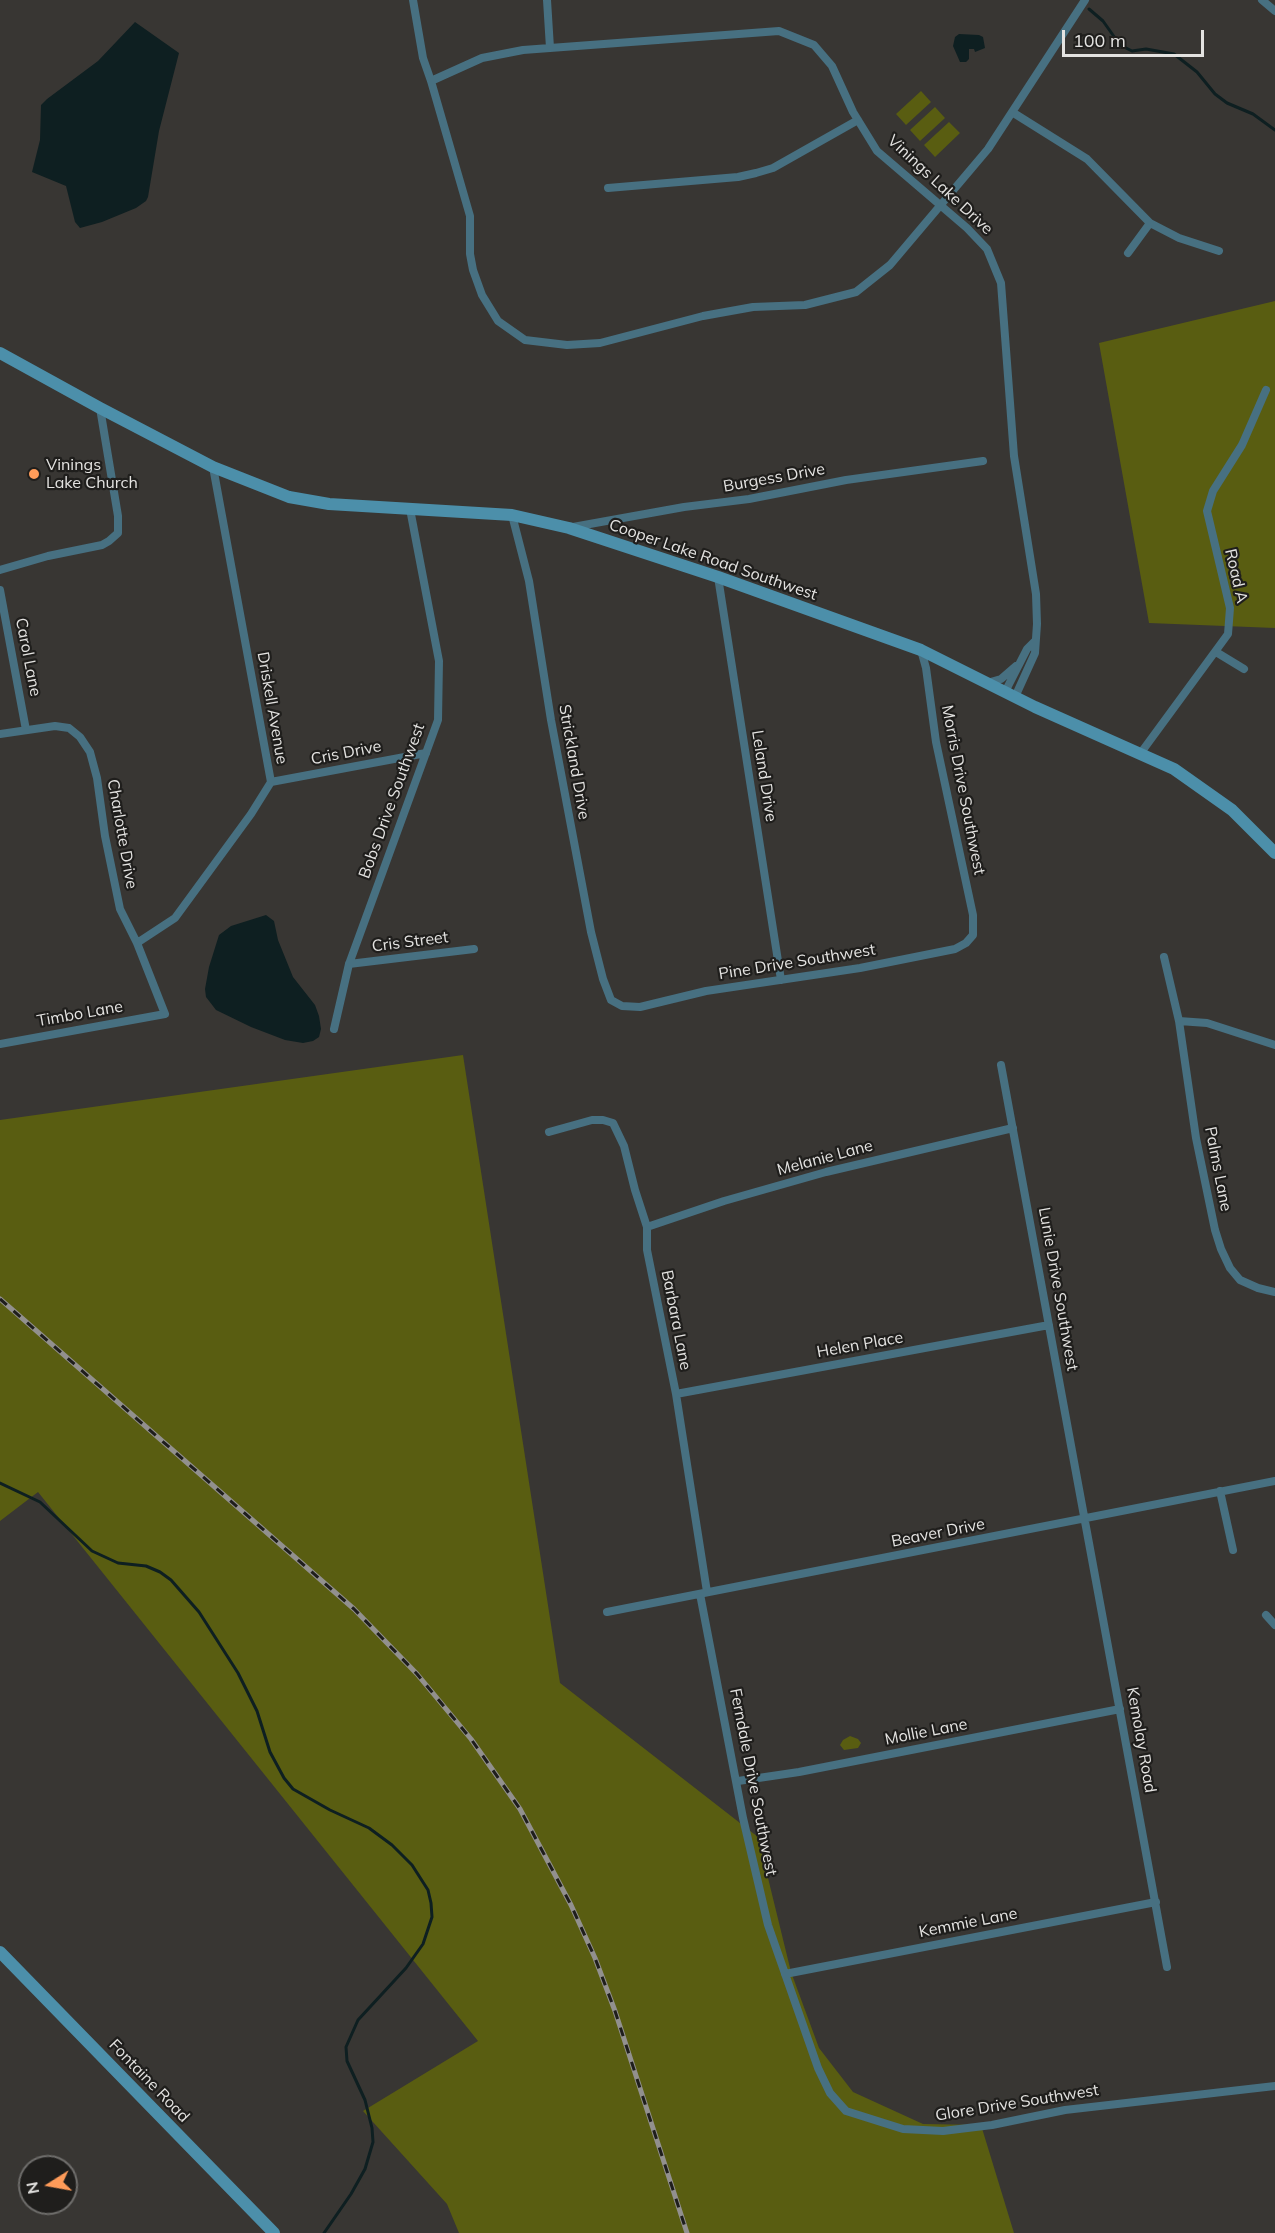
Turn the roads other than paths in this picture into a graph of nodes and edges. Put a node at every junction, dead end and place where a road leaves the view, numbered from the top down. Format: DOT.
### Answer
graph roads {
  1 [pos="413,0"];
  2 [pos="547,0"];
  3 [pos="1085,0"];
  4 [pos="1262,0"];
  5 [pos="1275,11"];
  6 [pos="550,48"];
  7 [pos="431,81"];
  8 [pos="1012,112"];
  9 [pos="858,120"];
  10 [pos="608,189"];
  11 [pos="941,205"];
  12 [pos="1150,223"];
  13 [pos="1219,251"];
  14 [pos="1128,253"];
  15 [pos="0,353"];
  16 [pos="1266,390"];
  17 [pos="100,408"];
  18 [pos="983,461"];
  19 [pos="213,467"];
  20 [pos="410,509"];
  21 [pos="512,515"];
  22 [pos="569,528"];
  23 [pos="0,570"];
  24 [pos="718,577"];
  25 [pos="0,590"];
  26 [pos="1034,642"];
  27 [pos="921,650"];
  28 [pos="1216,652"];
  29 [pos="1020,661"];
  30 [pos="1244,669"];
  31 [pos="987,684"];
  32 [pos="1010,695"];
  33 [pos="26,730"];
  34 [pos="0,734"];
  35 [pos="426,753"];
  36 [pos="1140,754"];
  37 [pos="270,782"];
  38 [pos="1275,853"];
  39 [pos="973,935"];
  40 [pos="137,942"];
  41 [pos="474,949"];
  42 [pos="1164,957"];
  43 [pos="349,964"];
  44 [pos="781,980"];
  45 [pos="622,1006"];
  46 [pos="165,1014"];
  47 [pos="1179,1021"];
  48 [pos="334,1029"];
  49 [pos="0,1044"];
  50 [pos="1275,1045"];
  51 [pos="1001,1065"];
  52 [pos="1013,1128"];
  53 [pos="549,1132"];
  54 [pos="647,1227"];
  55 [pos="1275,1292"];
  56 [pos="1049,1325"];
  57 [pos="676,1394"];
  58 [pos="1275,1481"];
  59 [pos="1220,1491"];
  60 [pos="1086,1519"];
  61 [pos="1233,1550"];
  62 [pos="704,1593"];
  63 [pos="607,1612"];
  64 [pos="1266,1615"];
  65 [pos="1275,1625"];
  66 [pos="1120,1709"];
  67 [pos="738,1782"];
  68 [pos="1156,1902"];
  69 [pos="0,1952"];
  70 [pos="1167,1967"];
  71 [pos="785,1974"];
  72 [pos="1275,2086"];
  73 [pos="274,2233"];
  1 -- 7 [label="street"];
  2 -- 6 [label="street"];
  3 -- 8 [label="street"];
  4 -- 5 [label="street"];
  6 -- 7 [label="street, Vinings Lake Drive"];
  6 -- 9 [label="street, Vinings Lake Drive"];
  7 -- 11 [label="street"];
  8 -- 11 [label="street"];
  8 -- 12 [label="street"];
  9 -- 10 [label="street"];
  9 -- 11 [label="street, Vinings Lake Drive"];
  11 -- 26 [label="street, Vinings Lake Drive"];
  12 -- 13 [label="street"];
  12 -- 14 [label="street"];
  15 -- 17 [label="street, Cooper Lake Road Southwest"];
  16 -- 28 [label="street, Road A"];
  17 -- 19 [label="street, Cooper Lake Road Southwest"];
  17 -- 23 [label="street"];
  18 -- 22 [label="street, Burgess Drive"];
  19 -- 20 [label="street, Cooper Lake Road Southwest"];
  19 -- 37 [label="street, Driskell Avenue"];
  20 -- 21 [label="street, Cooper Lake Road Southwest"];
  20 -- 35 [label="street, Bobs Drive Southwest"];
  21 -- 22 [label="street, Cooper Lake Road Southwest"];
  21 -- 45 [label="street, Strickland Drive"];
  22 -- 24 [label="street, Cooper Lake Road Southwest"];
  24 -- 27 [label="street, Cooper Lake Road Southwest"];
  24 -- 44 [label="street, Leland Drive"];
  25 -- 33 [label="street, Carol Lane"];
  26 -- 29 [label="street"];
  26 -- 32 [label="street, Vinings Lake Drive"];
  27 -- 31 [label="street, Cooper Lake Road Southwest"];
  27 -- 39 [label="street, Morris Drive Southwest"];
  28 -- 30 [label="street"];
  28 -- 36 [label="street, Road A"];
  29 -- 31 [label="street"];
  29 -- 32 [label="street"];
  31 -- 32 [label="street, Cooper Lake Road Southwest"];
  32 -- 36 [label="street, Cooper Lake Road Southwest"];
  33 -- 34 [label="street, Charlotte Drive"];
  33 -- 40 [label="street, Charlotte Drive"];
  35 -- 37 [label="street, Cris Drive"];
  35 -- 43 [label="street, Bobs Drive Southwest"];
  36 -- 38 [label="street, Cooper Lake Road Southwest"];
  37 -- 40 [label="street, Driskell Avenue"];
  39 -- 44 [label="street, Pine Drive Southwest"];
  40 -- 46 [label="street, Charlotte Drive"];
  41 -- 43 [label="street, Cris Street"];
  42 -- 47 [label="street, Palms Lane"];
  43 -- 48 [label="street, Bobs Drive Southwest"];
  44 -- 45 [label="street, Pine Drive Southwest"];
  46 -- 49 [label="street, Timbo Lane"];
  47 -- 50 [label="street"];
  47 -- 55 [label="street, Palms Lane"];
  51 -- 52 [label="street, Lunie Drive Southwest"];
  52 -- 54 [label="street, Melanie Lane"];
  52 -- 56 [label="street, Lunie Drive Southwest"];
  53 -- 54 [label="street, Barbara Lane"];
  54 -- 57 [label="street, Barbara Lane"];
  56 -- 57 [label="street, Helen Place"];
  56 -- 60 [label="street, Lunie Drive Southwest"];
  57 -- 62 [label="street, Barbara Lane"];
  58 -- 59 [label="street, Beaver Drive"];
  59 -- 60 [label="street, Beaver Drive"];
  59 -- 61 [label="street"];
  60 -- 62 [label="street, Beaver Drive"];
  60 -- 66 [label="street, Kemolay Road"];
  62 -- 63 [label="street, Beaver Drive"];
  62 -- 67 [label="street, Ferndale Drive Southwest"];
  64 -- 65 [label="street"];
  66 -- 67 [label="street, Mollie Lane"];
  66 -- 68 [label="street, Kemolay Road"];
  67 -- 71 [label="street, Ferndale Drive Southwest"];
  68 -- 70 [label="street, Kemolay Road"];
  68 -- 71 [label="street, Kemmie Lane"];
  69 -- 73 [label="street, Fontaine Road"];
  71 -- 72 [label="street, Glore Drive Southwest"];
}
